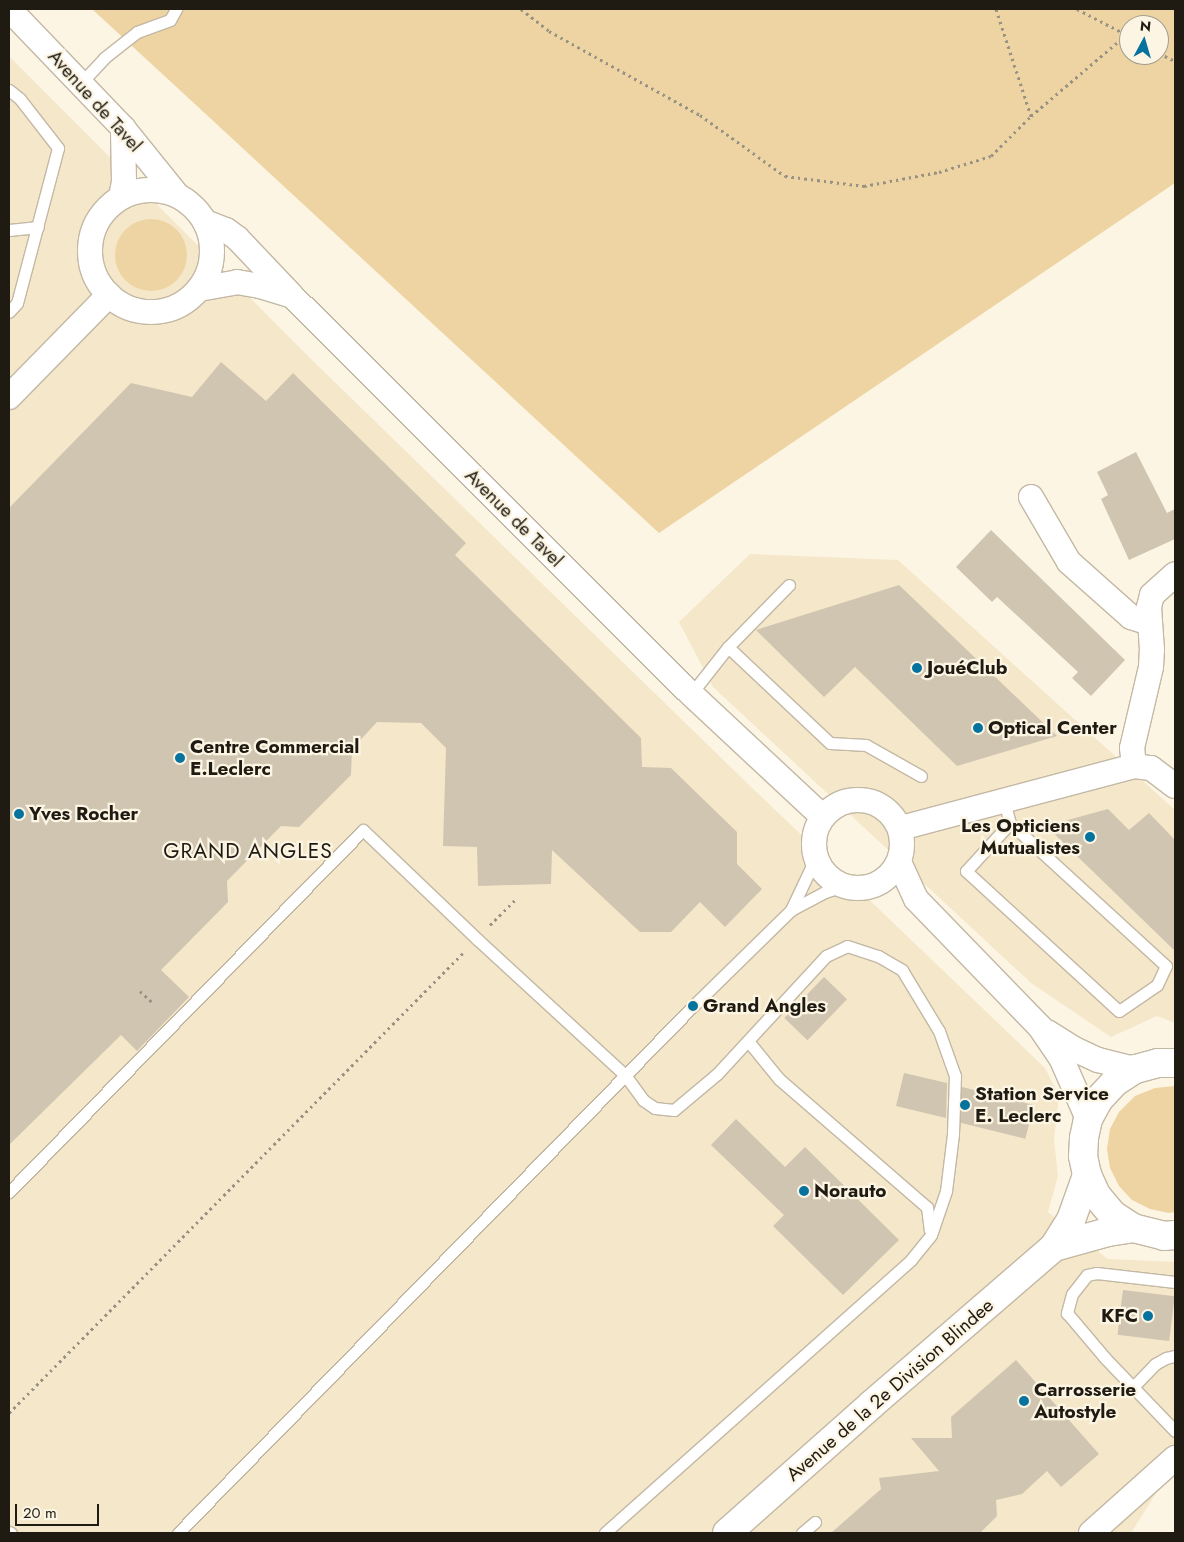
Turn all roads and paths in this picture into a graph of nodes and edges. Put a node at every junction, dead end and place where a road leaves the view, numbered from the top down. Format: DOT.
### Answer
graph roads {
  1 [pos="9,9"];
  2 [pos="176,9"];
  3 [pos="521,9"];
  4 [pos="996,9"];
  5 [pos="1077,9"];
  6 [pos="1119,31"];
  7 [pos="1119,43"];
  8 [pos="80,84"];
  9 [pos="9,90"];
  10 [pos="1031,116"];
  11 [pos="123,128"];
  12 [pos="177,195"];
  13 [pos="121,197"];
  14 [pos="205,222"];
  15 [pos="38,227"];
  16 [pos="9,230"];
  17 [pos="199,288"];
  18 [pos="291,295"];
  19 [pos="109,296"];
  20 [pos="9,312"];
  21 [pos="9,397"];
  22 [pos="1032,497"];
  23 [pos="1175,574"];
  24 [pos="789,585"];
  25 [pos="1150,623"];
  26 [pos="728,648"];
  27 [pos="691,694"];
  28 [pos="1134,766"];
  29 [pos="921,776"];
  30 [pos="1175,786"];
  31 [pos="1007,812"];
  32 [pos="822,817"];
  33 [pos="901,828"];
  34 [pos="816,857"];
  35 [pos="900,862"];
  36 [pos="876,885"];
  37 [pos="844,886"];
  38 [pos="515,900"];
  39 [pos="916,900"];
  40 [pos="791,910"];
  41 [pos="477,939"];
  42 [pos="140,991"];
  43 [pos="154,1004"];
  44 [pos="1040,1026"];
  45 [pos="748,1041"];
  46 [pos="1175,1063"];
  47 [pos="1135,1070"];
  48 [pos="625,1075"];
  49 [pos="1088,1119"];
  50 [pos="1087,1175"];
  51 [pos="9,1192"];
  52 [pos="1133,1228"];
  53 [pos="931,1235"];
  54 [pos="1175,1235"];
  55 [pos="1054,1247"];
  56 [pos="1175,1282"];
  57 [pos="1175,1356"];
  58 [pos="1132,1388"];
  59 [pos="9,1414"];
  60 [pos="1175,1431"];
  61 [pos="1175,1458"];
  62 [pos="815,1522"];
  63 [pos="178,1533"];
  64 [pos="605,1533"];
  65 [pos="727,1533"];
  66 [pos="802,1533"];
  67 [pos="1091,1533"];
  1 -- 8 [label="street, Avenue de Tavel"];
  2 -- 8 [label="lane"];
  3 -- 10 [label="path"];
  4 -- 10 [label="path"];
  5 -- 6 [label="path"];
  7 -- 10 [label="path"];
  8 -- 11 [label="street, Avenue de Tavel"];
  9 -- 15 [label="lane"];
  11 -- 12 [label="street, Avenue de Tavel"];
  11 -- 13 [label="street"];
  12 -- 13 [label="street"];
  12 -- 14 [label="street"];
  13 -- 19 [label="street"];
  14 -- 17 [label="street"];
  14 -- 18 [label="street, Avenue de Tavel"];
  15 -- 16 [label="lane"];
  15 -- 20 [label="lane"];
  17 -- 18 [label="street"];
  17 -- 19 [label="street"];
  18 -- 27 [label="street, Avenue de Tavel"];
  19 -- 21 [label="street"];
  22 -- 25 [label="street"];
  23 -- 25 [label="street"];
  24 -- 26 [label="lane"];
  25 -- 28 [label="street"];
  26 -- 27 [label="lane"];
  26 -- 29 [label="lane"];
  27 -- 32 [label="street, Avenue de Tavel"];
  28 -- 30 [label="street"];
  28 -- 31 [label="street"];
  31 -- 31 [label="lane"];
  31 -- 33 [label="street"];
  32 -- 33 [label="street"];
  32 -- 34 [label="street"];
  33 -- 35 [label="street"];
  34 -- 37 [label="street"];
  34 -- 40 [label="lane"];
  35 -- 36 [label="street"];
  35 -- 39 [label="street"];
  36 -- 37 [label="street"];
  36 -- 39 [label="street"];
  37 -- 40 [label="lane"];
  38 -- 41 [label="path"];
  39 -- 44 [label="street"];
  40 -- 48 [label="lane"];
  41 -- 48 [label="lane"];
  41 -- 51 [label="lane"];
  41 -- 59 [label="path"];
  42 -- 43 [label="path"];
  44 -- 47 [label="street"];
  44 -- 49 [label="street"];
  45 -- 48 [label="lane"];
  45 -- 53 [label="lane"];
  45 -- 53 [label="lane"];
  46 -- 47 [label="main road"];
  47 -- 49 [label="main road"];
  48 -- 63 [label="lane"];
  49 -- 50 [label="main road"];
  50 -- 52 [label="main road"];
  50 -- 55 [label="main road, Avenue de la 2e Division Blindee"];
  52 -- 54 [label="main road"];
  52 -- 55 [label="main road, Avenue de la 2e Division Blindee"];
  53 -- 64 [label="lane"];
  55 -- 65 [label="main road, Avenue de la 2e Division Blindee"];
  56 -- 58 [label="lane"];
  57 -- 58 [label="lane"];
  58 -- 60 [label="lane"];
  61 -- 67 [label="street"];
  62 -- 66 [label="lane"];
}
